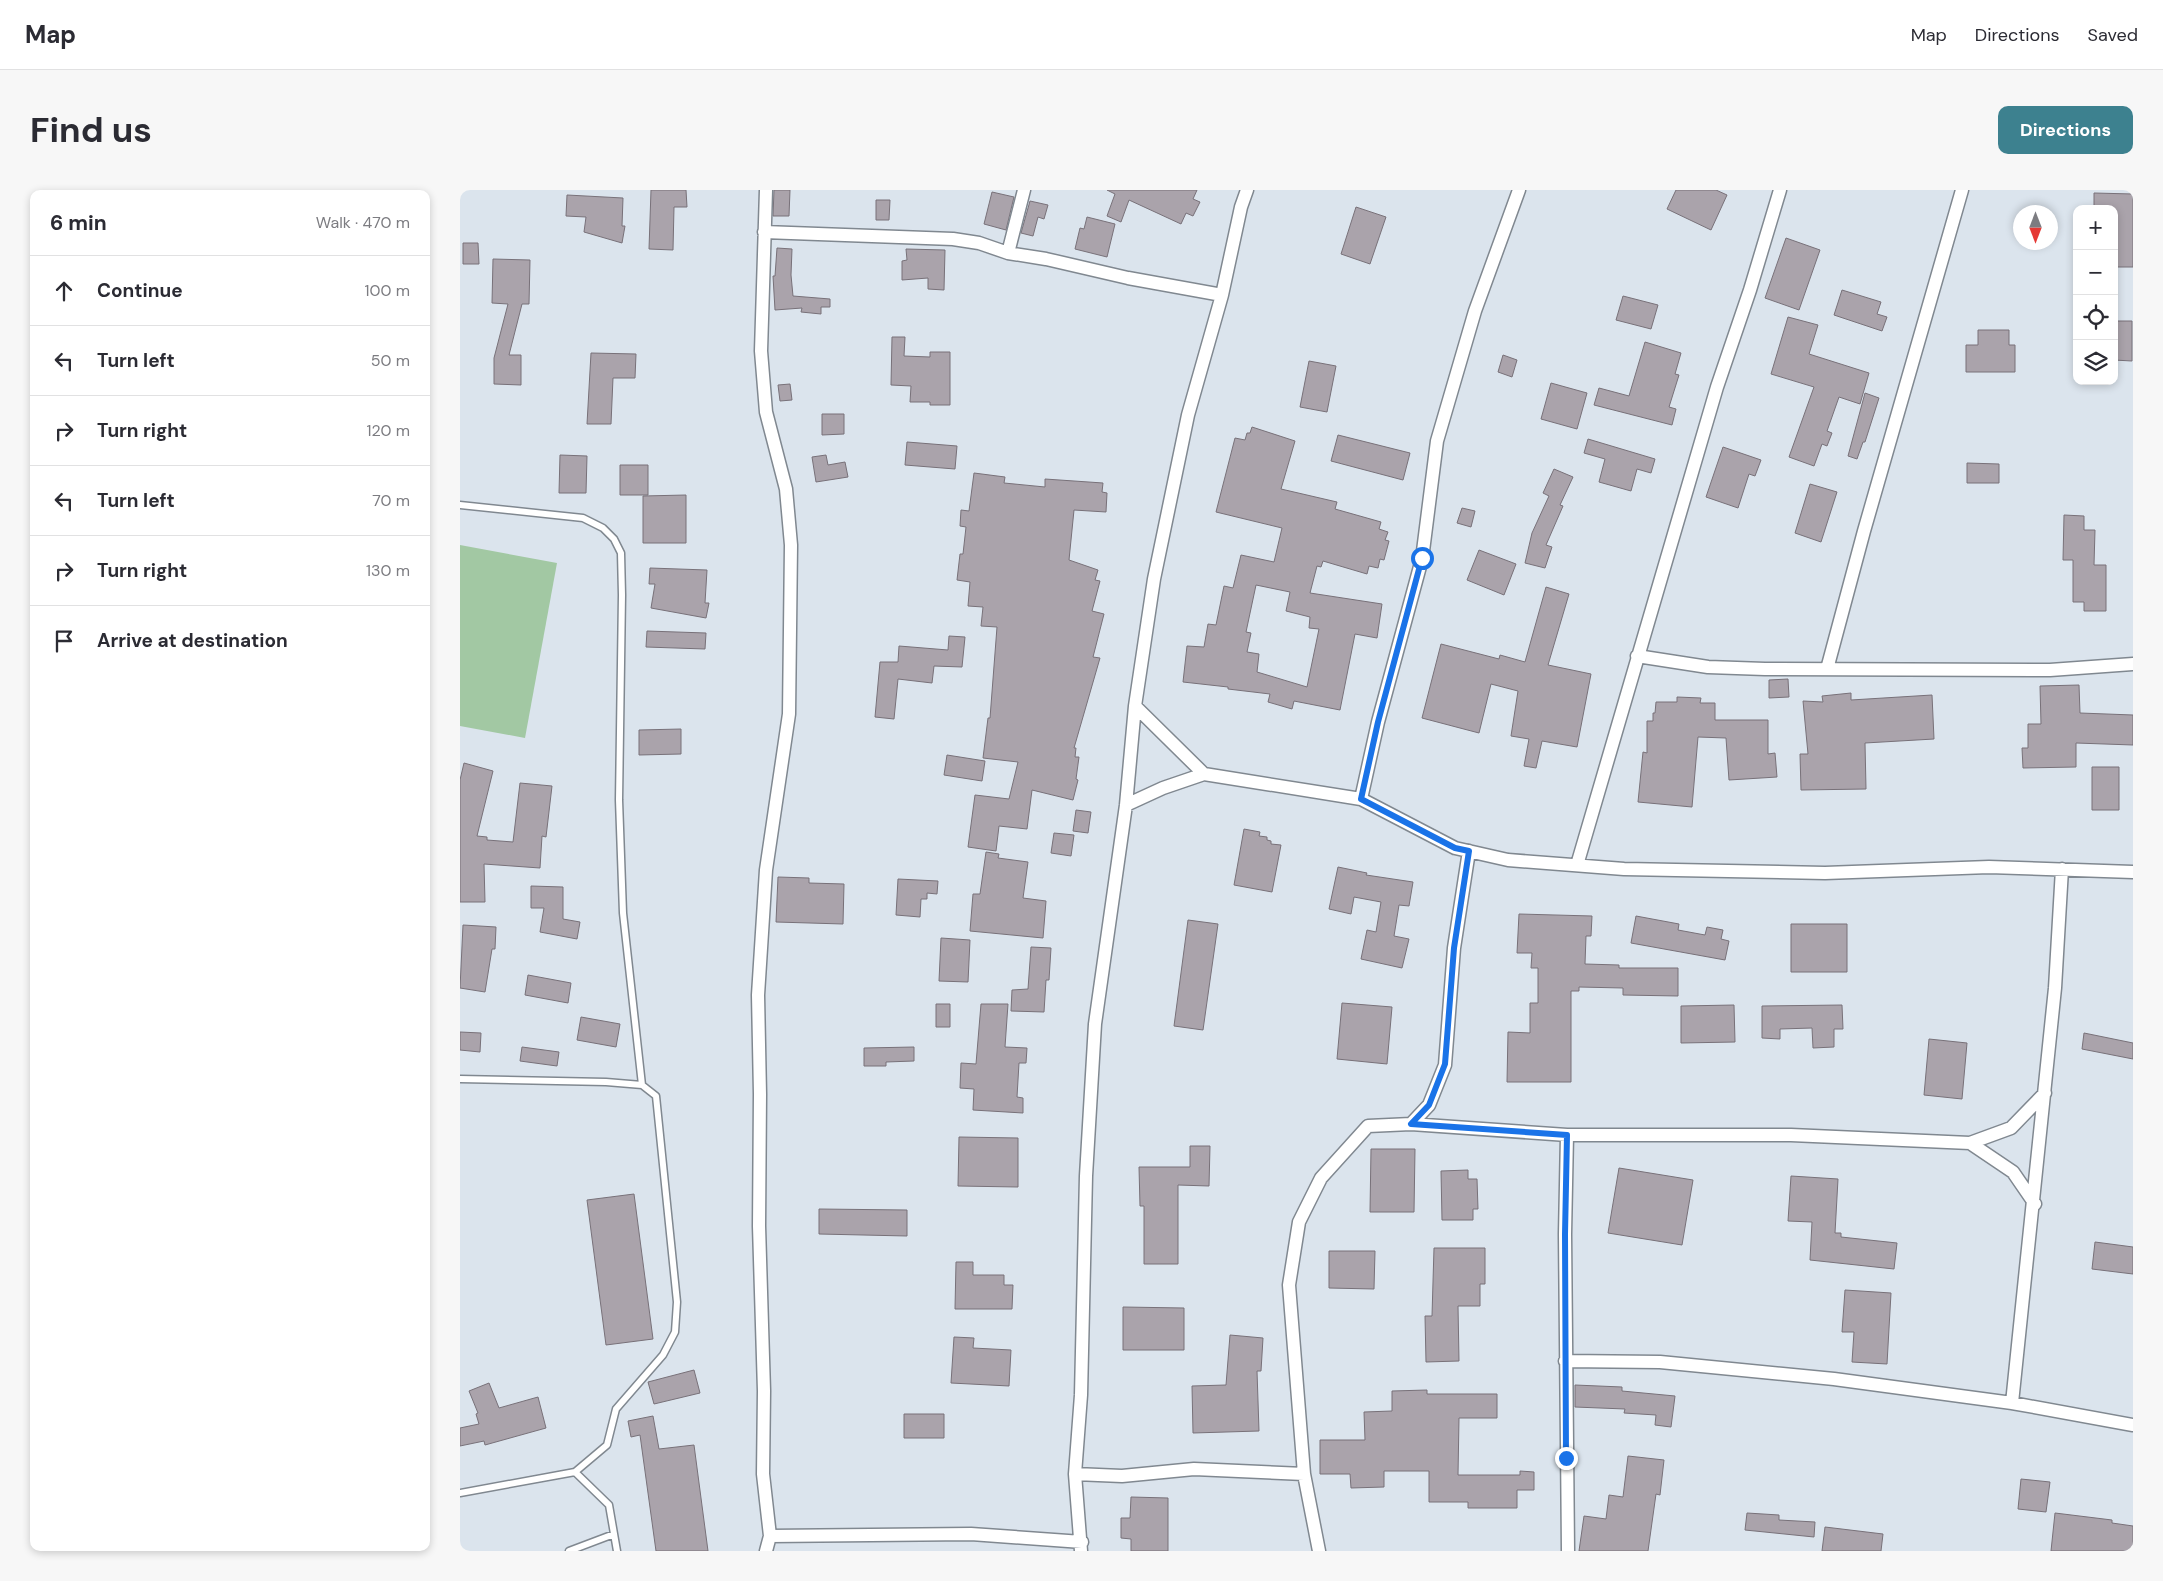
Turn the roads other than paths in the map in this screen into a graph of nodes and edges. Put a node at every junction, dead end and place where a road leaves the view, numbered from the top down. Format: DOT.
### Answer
graph roads {
  1 [pos="766,190"];
  2 [pos="1024,190"];
  3 [pos="1247,190"];
  4 [pos="1519,190"];
  5 [pos="1780,190"];
  6 [pos="1962,190"];
  7 [pos="764,232"];
  8 [pos="1008,253"];
  9 [pos="1222,295"];
  10 [pos="460,505"];
  11 [pos="1637,656"];
  12 [pos="2133,664"];
  13 [pos="1827,669"];
  14 [pos="1135,706"];
  15 [pos="1204,774"];
  16 [pos="1361,799"];
  17 [pos="1126,805"];
  18 [pos="1469,851"];
  19 [pos="1577,865"];
  20 [pos="2062,869"];
  21 [pos="2133,872"];
  22 [pos="460,1079"];
  23 [pos="642,1085"];
  24 [pos="2045,1093"];
  25 [pos="1411,1124"];
  26 [pos="1567,1135"];
  27 [pos="1970,1143"];
  28 [pos="2034,1204"];
  29 [pos="1566,1361"];
  30 [pos="2012,1403"];
  31 [pos="2133,1425"];
  32 [pos="575,1472"];
  33 [pos="1075,1474"];
  34 [pos="1304,1474"];
  35 [pos="460,1493"];
  36 [pos="614,1534"];
  37 [pos="770,1536"];
  38 [pos="1081,1547"];
  39 [pos="569,1551"];
  40 [pos="617,1551"];
  41 [pos="766,1551"];
  42 [pos="1319,1551"];
  43 [pos="1568,1551"];
  1 -- 7 [label="street"];
  2 -- 8 [label="street"];
  3 -- 9 [label="street"];
  4 -- 16 [label="street"];
  5 -- 11 [label="street"];
  6 -- 13 [label="street"];
  7 -- 8 [label="street"];
  7 -- 37 [label="street"];
  8 -- 9 [label="street"];
  9 -- 14 [label="street"];
  10 -- 23 [label="lane"];
  11 -- 13 [label="street"];
  11 -- 19 [label="street"];
  12 -- 13 [label="street"];
  14 -- 15 [label="street"];
  14 -- 17 [label="street"];
  15 -- 16 [label="street"];
  15 -- 17 [label="street"];
  16 -- 18 [label="street"];
  17 -- 33 [label="street"];
  18 -- 19 [label="street"];
  18 -- 25 [label="street"];
  19 -- 20 [label="street"];
  20 -- 21 [label="street"];
  20 -- 24 [label="street"];
  22 -- 23 [label="lane"];
  23 -- 32 [label="lane"];
  24 -- 27 [label="street"];
  24 -- 28 [label="street"];
  25 -- 26 [label="street"];
  25 -- 34 [label="street"];
  26 -- 27 [label="street"];
  26 -- 29 [label="street"];
  27 -- 28 [label="street"];
  28 -- 30 [label="street"];
  29 -- 30 [label="street"];
  29 -- 43 [label="street"];
  30 -- 31 [label="street"];
  32 -- 35 [label="lane"];
  32 -- 36 [label="lane"];
  33 -- 34 [label="street"];
  33 -- 38 [label="street"];
  34 -- 42 [label="street"];
  36 -- 39 [label="lane"];
  36 -- 40 [label="lane"];
  37 -- 38 [label="street"];
  37 -- 41 [label="street"];
}
